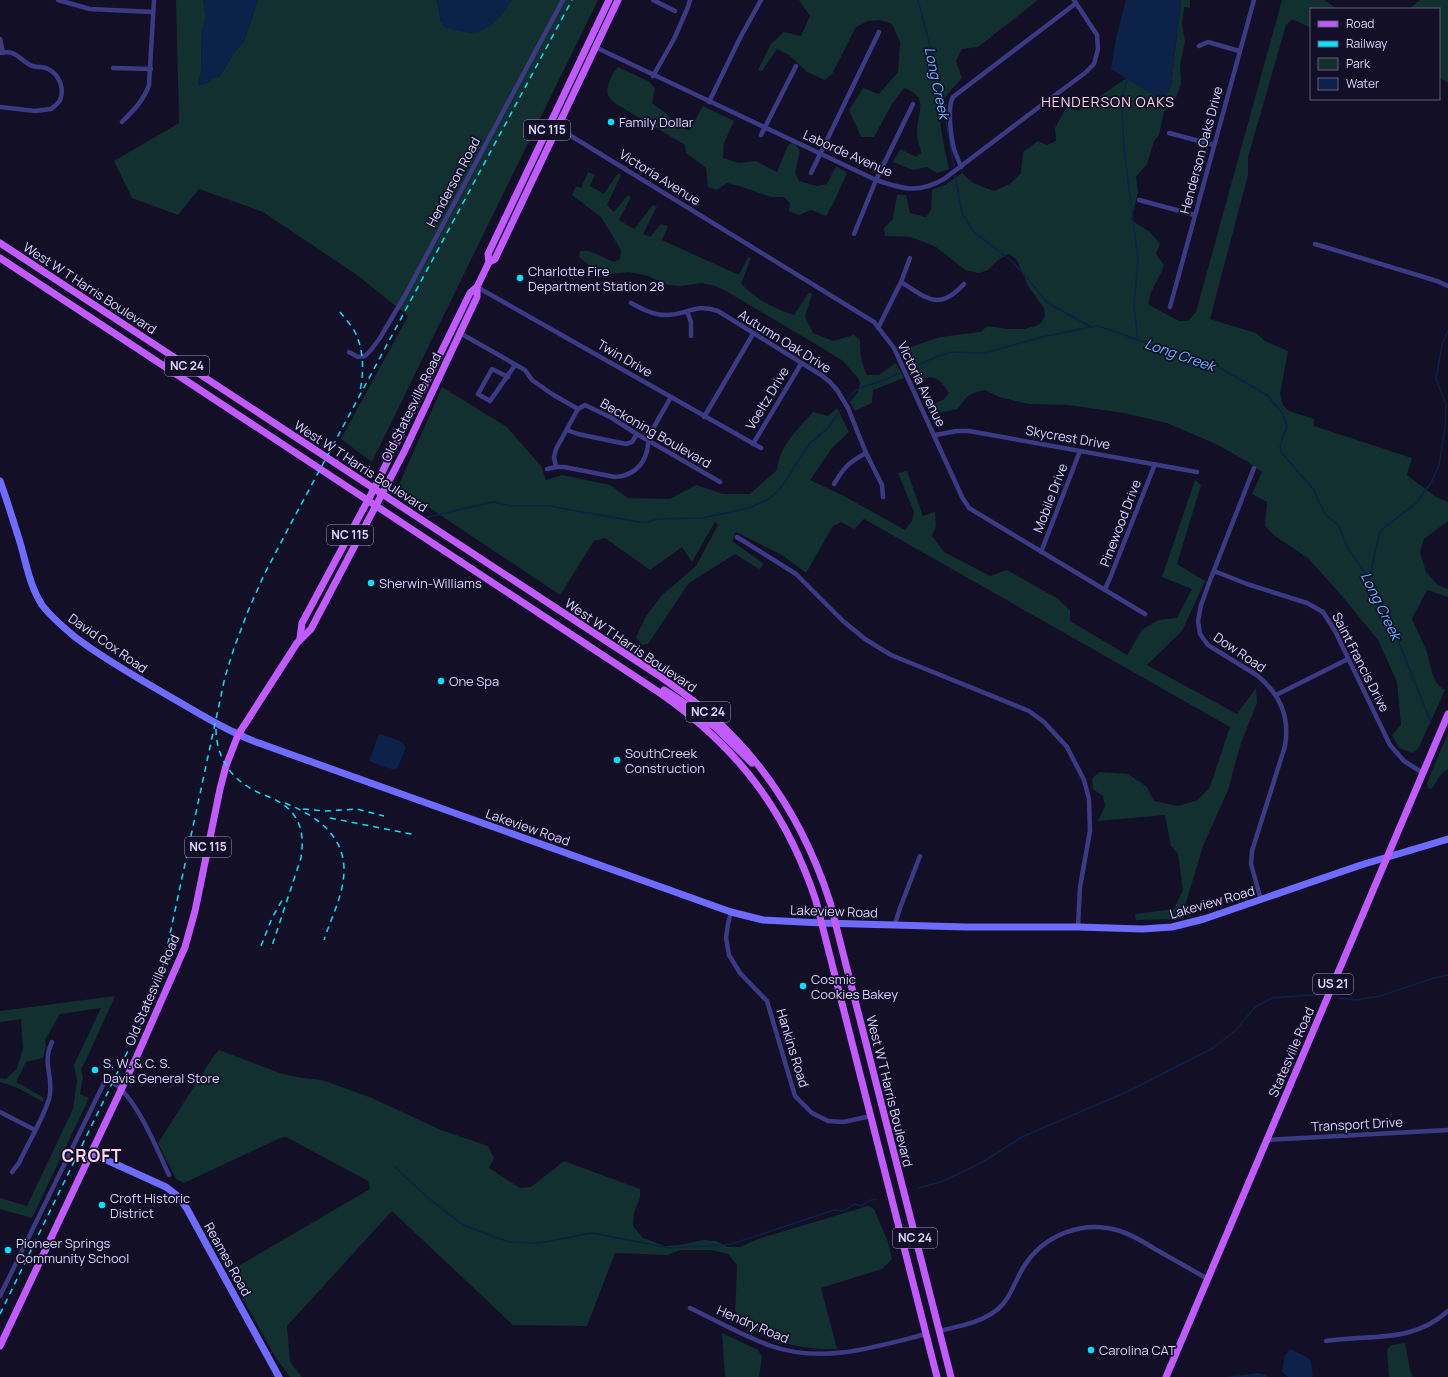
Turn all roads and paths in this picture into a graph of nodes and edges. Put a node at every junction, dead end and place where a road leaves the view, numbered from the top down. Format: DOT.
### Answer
graph roads {
  1 [pos="58,0"];
  2 [pos="154,0"];
  3 [pos="563,0"];
  4 [pos="609,0"];
  5 [pos="618,0"];
  6 [pos="653,0"];
  7 [pos="690,0"];
  8 [pos="761,0"];
  9 [pos="1254,0"];
  10 [pos="1074,2"];
  11 [pos="675,11"];
  12 [pos="153,12"];
  13 [pos="879,32"];
  14 [pos="0,39"];
  15 [pos="1199,46"];
  16 [pos="595,47"];
  17 [pos="1239,51"];
  18 [pos="1,53"];
  19 [pos="796,66"];
  20 [pos="113,68"];
  21 [pos="151,69"];
  22 [pos="653,76"];
  23 [pos="709,102"];
  24 [pos="913,104"];
  25 [pos="0,107"];
  26 [pos="122,122"];
  27 [pos="554,125"];
  28 [pos="765,127"];
  29 [pos="1170,133"];
  30 [pos="761,135"];
  31 [pos="1214,146"];
  32 [pos="821,153"];
  33 [pos="961,167"];
  34 [pos="811,173"];
  35 [pos="876,180"];
  36 [pos="1139,200"];
  37 [pos="1195,215"];
  38 [pos="854,234"];
  39 [pos="0,243"];
  40 [pos="1315,244"];
  41 [pos="0,258"];
  42 [pos="910,258"];
  43 [pos="900,282"];
  44 [pos="964,284"];
  45 [pos="1448,286"];
  46 [pos="477,287"];
  47 [pos="631,303"];
  48 [pos="1170,307"];
  49 [pos="687,311"];
  50 [pos="878,328"];
  51 [pos="460,334"];
  52 [pos="753,334"];
  53 [pos="692,336"];
  54 [pos="349,352"];
  55 [pos="801,364"];
  56 [pos="515,365"];
  57 [pos="508,377"];
  58 [pos="671,398"];
  59 [pos="578,409"];
  60 [pos="704,417"];
  61 [pos="567,430"];
  62 [pos="637,434"];
  63 [pos="935,435"];
  64 [pos="648,441"];
  65 [pos="752,444"];
  66 [pos="761,448"];
  67 [pos="1080,451"];
  68 [pos="866,453"];
  69 [pos="1154,464"];
  70 [pos="556,467"];
  71 [pos="1254,468"];
  72 [pos="548,469"];
  73 [pos="1197,472"];
  74 [pos="0,481"];
  75 [pos="720,482"];
  76 [pos="834,484"];
  77 [pos="374,489"];
  78 [pos="382,494"];
  79 [pos="883,497"];
  80 [pos="368,501"];
  81 [pos="376,506"];
  82 [pos="737,537"];
  83 [pos="341,552"];
  84 [pos="1041,552"];
  85 [pos="1214,571"];
  86 [pos="1105,589"];
  87 [pos="1145,614"];
  88 [pos="303,636"];
  89 [pos="1348,659"];
  90 [pos="628,672"];
  91 [pos="1276,695"];
  92 [pos="1448,714"];
  93 [pos="712,716"];
  94 [pos="700,722"];
  95 [pos="238,735"];
  96 [pos="1423,773"];
  97 [pos="771,781"];
  98 [pos="1448,839"];
  99 [pos="920,856"];
  100 [pos="1387,858"];
  101 [pos="1261,900"];
  102 [pos="731,912"];
  103 [pos="822,924"];
  104 [pos="836,924"];
  105 [pos="896,924"];
  106 [pos="1078,927"];
  107 [pos="52,1042"];
  108 [pos="121,1090"];
  109 [pos="0,1112"];
  110 [pos="871,1116"];
  111 [pos="35,1130"];
  112 [pos="1448,1130"];
  113 [pos="1266,1140"];
  114 [pos="90,1153"];
  115 [pos="12,1172"];
  116 [pos="169,1175"];
  117 [pos="1208,1279"];
  118 [pos="0,1296"];
  119 [pos="690,1308"];
  120 [pos="1448,1311"];
  121 [pos="939,1331"];
  122 [pos="926,1334"];
  123 [pos="1326,1341"];
  124 [pos="0,1346"];
  125 [pos="280,1377"];
  126 [pos="937,1377"];
  127 [pos="951,1377"];
  128 [pos="1166,1377"];
  1 -- 12 [label="street"];
  2 -- 12 [label="street"];
  3 -- 54 [label="street, Henderson Road"];
  4 -- 27 [label="main road, Old Statesville Road / NC 115"];
  5 -- 16 [label="main road, Old Statesville Road / NC 115"];
  6 -- 11 [label="street"];
  7 -- 22 [label="street"];
  8 -- 23 [label="street"];
  9 -- 17 [label="street, Henderson Oaks Drive"];
  10 -- 33 [label="street"];
  10 -- 33 [label="street, Laborde Avenue"];
  12 -- 21 [label="street"];
  13 -- 32 [label="street"];
  14 -- 18 [label="street"];
  15 -- 17 [label="street"];
  16 -- 22 [label="street, Laborde Avenue"];
  16 -- 27 [label="main road, Old Statesville Road / NC 115"];
  17 -- 31 [label="street, Henderson Oaks Drive"];
  18 -- 25 [label="street"];
  19 -- 28 [label="street"];
  20 -- 21 [label="street"];
  21 -- 26 [label="street"];
  22 -- 23 [label="street, Laborde Avenue"];
  23 -- 28 [label="street, Laborde Avenue"];
  24 -- 35 [label="street"];
  27 -- 46 [label="main road, Old Statesville Road / NC 115"];
  27 -- 50 [label="street, Victoria Avenue"];
  28 -- 30 [label="street"];
  28 -- 32 [label="street, Laborde Avenue"];
  29 -- 31 [label="street"];
  31 -- 37 [label="street, Henderson Oaks Drive"];
  32 -- 34 [label="street"];
  32 -- 35 [label="street, Laborde Avenue"];
  33 -- 35 [label="street, Laborde Avenue"];
  35 -- 38 [label="street"];
  36 -- 37 [label="street"];
  37 -- 48 [label="street, Henderson Oaks Drive"];
  39 -- 77 [label="main road, West W T Harris Boulevard / NC 24"];
  40 -- 45 [label="street"];
  41 -- 80 [label="main road, West W T Harris Boulevard / NC 24"];
  42 -- 43 [label="street"];
  43 -- 44 [label="street"];
  43 -- 50 [label="street"];
  46 -- 51 [label="main road, Old Statesville Road / NC 115"];
  46 -- 58 [label="street, Twin Drive"];
  46 -- 77 [label="main road, Old Statesville Road / NC 115"];
  47 -- 49 [label="street, Autumn Oak Drive"];
  49 -- 52 [label="street, Autumn Oak Drive"];
  49 -- 53 [label="street"];
  50 -- 63 [label="street, Victoria Avenue"];
  51 -- 56 [label="street, Beckoning Boulevard"];
  51 -- 78 [label="main road, Old Statesville Road / NC 115"];
  52 -- 55 [label="street, Autumn Oak Drive"];
  52 -- 60 [label="street"];
  55 -- 65 [label="street, Voeltz Drive"];
  55 -- 68 [label="street, Autumn Oak Drive"];
  56 -- 57 [label="street"];
  56 -- 59 [label="street, Beckoning Boulevard"];
  57 -- 57 [label="street"];
  58 -- 60 [label="street, Twin Drive"];
  58 -- 64 [label="street"];
  59 -- 61 [label="street"];
  59 -- 62 [label="street, Beckoning Boulevard"];
  60 -- 65 [label="street, Twin Drive"];
  61 -- 62 [label="street"];
  61 -- 70 [label="street"];
  62 -- 64 [label="street, Beckoning Boulevard"];
  63 -- 67 [label="street, Skycrest Drive"];
  63 -- 84 [label="street, Victoria Avenue"];
  64 -- 70 [label="street"];
  64 -- 75 [label="street, Beckoning Boulevard"];
  65 -- 66 [label="street, Twin Drive"];
  67 -- 69 [label="street, Skycrest Drive"];
  67 -- 84 [label="street, Mobile Drive"];
  68 -- 76 [label="street"];
  68 -- 79 [label="street, Autumn Oak Drive"];
  69 -- 73 [label="street, Skycrest Drive"];
  69 -- 86 [label="street, Pinewood Drive"];
  70 -- 72 [label="street"];
  71 -- 85 [label="street, Dow Road"];
  74 -- 95 [label="main road, David Cox Road"];
  77 -- 78 [label="main road, West W T Harris Boulevard / NC 24"];
  77 -- 80 [label="main road, Old Statesville Road / NC 115"];
  78 -- 81 [label="main road, Old Statesville Road / NC 115"];
  78 -- 93 [label="main road, West W T Harris Boulevard / NC 24"];
  80 -- 81 [label="main road, West W T Harris Boulevard / NC 24"];
  80 -- 83 [label="main road, Old Statesville Road / NC 115"];
  81 -- 88 [label="main road, Old Statesville Road / NC 115"];
  81 -- 90 [label="main road, West W T Harris Boulevard / NC 24"];
  82 -- 106 [label="street"];
  83 -- 88 [label="main road"];
  83 -- 88 [label="main road, Old Statesville Road / NC 115"];
  84 -- 86 [label="street, Victoria Avenue"];
  85 -- 89 [label="street, Saint Francis Drive"];
  85 -- 91 [label="street, Dow Road"];
  86 -- 87 [label="street, Victoria Avenue"];
  88 -- 95 [label="main road, Old Statesville Road / NC 115"];
  89 -- 91 [label="street"];
  89 -- 96 [label="street, Saint Francis Drive"];
  90 -- 93 [label="main road"];
  90 -- 94 [label="main road, West W T Harris Boulevard / NC 24"];
  91 -- 101 [label="street, Dow Road"];
  92 -- 96 [label="main road, Statesville Road / US 21"];
  93 -- 97 [label="main road, West W T Harris Boulevard / NC 24"];
  94 -- 97 [label="main road"];
  94 -- 103 [label="main road, West W T Harris Boulevard / NC 24"];
  95 -- 102 [label="main road, Lakeview Road"];
  95 -- 108 [label="main road, Old Statesville Road / NC 115"];
  96 -- 100 [label="main road, Statesville Road / US 21"];
  97 -- 104 [label="main road, West W T Harris Boulevard / NC 24"];
  98 -- 100 [label="main road, Lakeview Road"];
  99 -- 105 [label="street"];
  100 -- 101 [label="main road, Lakeview Road"];
  100 -- 113 [label="main road, Statesville Road / US 21"];
  101 -- 106 [label="main road, Lakeview Road"];
  102 -- 103 [label="main road, Lakeview Road"];
  102 -- 110 [label="street, Hankins Road"];
  103 -- 104 [label="main road, Lakeview Road"];
  103 -- 110 [label="main road, West W T Harris Boulevard / NC 24"];
  104 -- 105 [label="main road, Lakeview Road"];
  104 -- 121 [label="main road, West W T Harris Boulevard / NC 24"];
  105 -- 106 [label="main road, Lakeview Road"];
  107 -- 111 [label="street"];
  108 -- 114 [label="main road, Old Statesville Road / NC 115"];
  108 -- 116 [label="street"];
  108 -- 118 [label="street"];
  109 -- 111 [label="street"];
  110 -- 122 [label="main road, West W T Harris Boulevard / NC 24"];
  111 -- 115 [label="street"];
  112 -- 113 [label="street, Transport Drive"];
  113 -- 117 [label="main road, Statesville Road / US 21"];
  114 -- 124 [label="main road, Old Statesville Road / NC 115"];
  114 -- 125 [label="main road, Reames Road"];
  117 -- 121 [label="street"];
  117 -- 128 [label="main road, Statesville Road / US 21"];
  119 -- 122 [label="street, Hendry Road"];
  120 -- 123 [label="street"];
  121 -- 127 [label="main road, West W T Harris Boulevard / NC 24"];
  122 -- 126 [label="main road, West W T Harris Boulevard / NC 24"];
}
